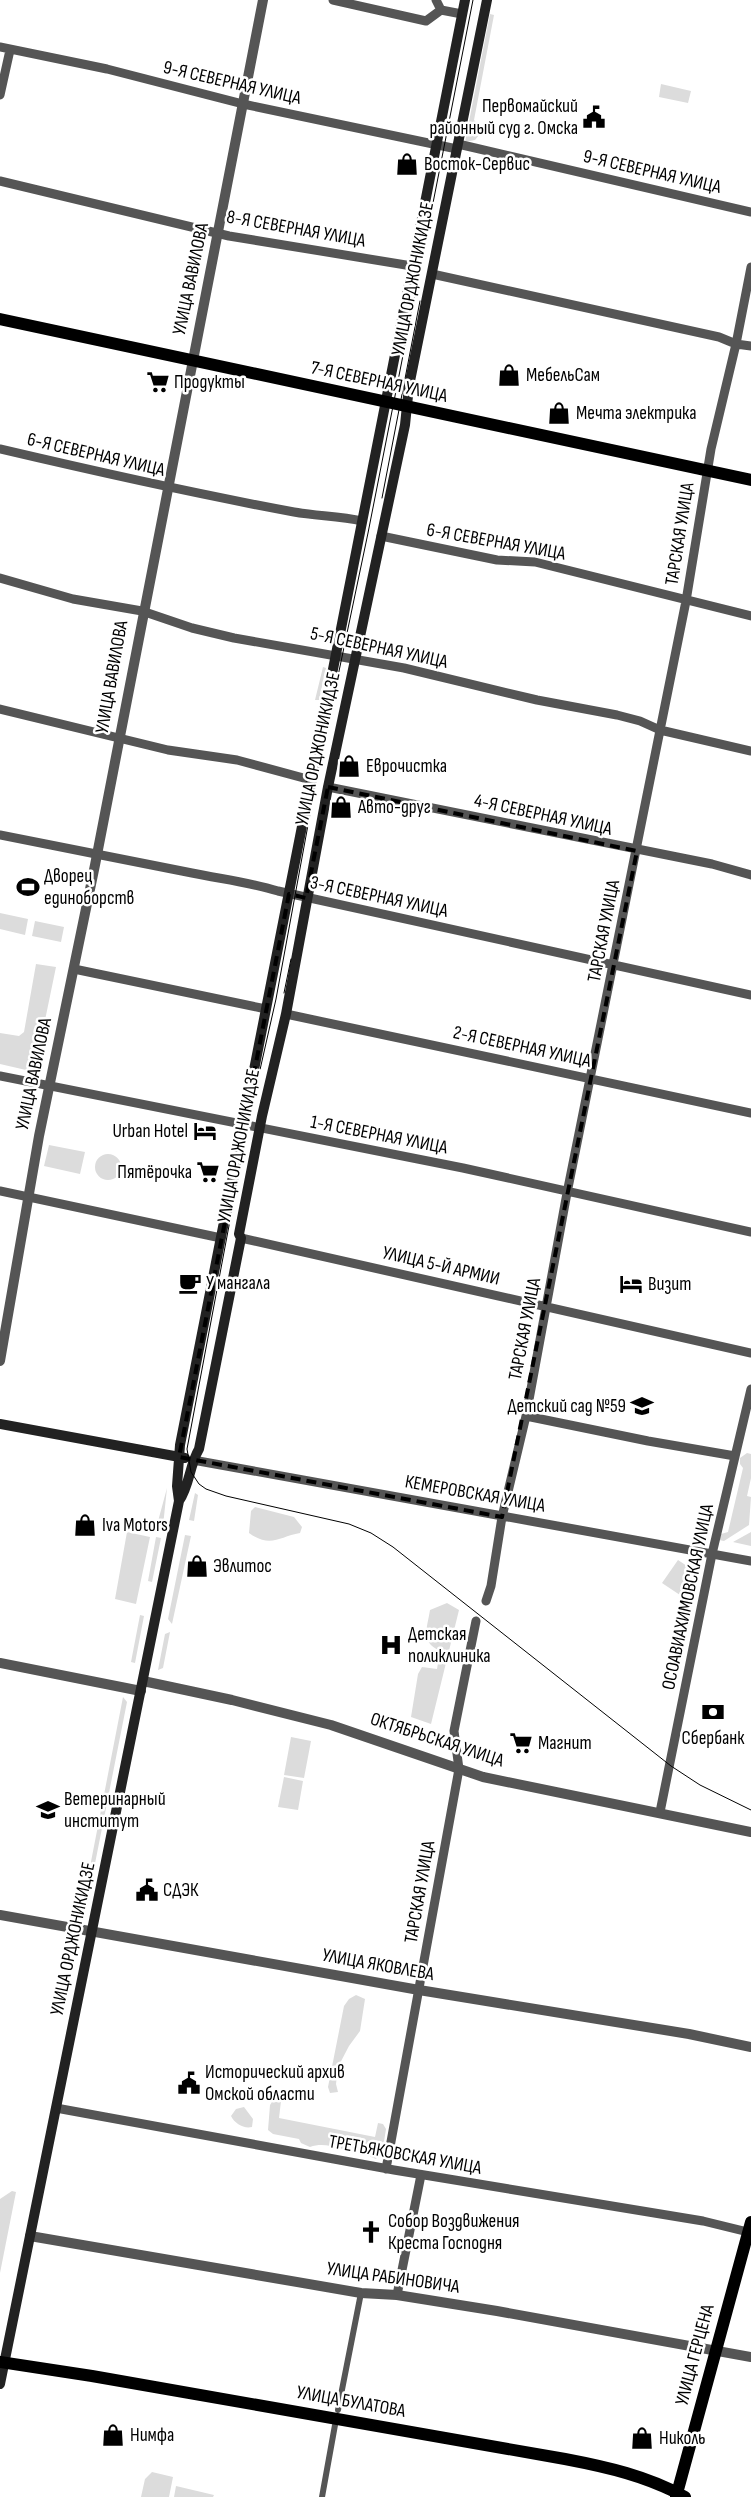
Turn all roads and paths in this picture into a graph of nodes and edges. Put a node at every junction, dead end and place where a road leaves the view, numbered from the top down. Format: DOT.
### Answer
graph roads {
  1 [pos="262,0"];
  2 [pos="333,0"];
  3 [pos="436,0"];
  4 [pos="465,0"];
  5 [pos="487,0"];
  6 [pos="441,10"];
  7 [pos="462,14"];
  8 [pos="0,47"];
  9 [pos="10,50"];
  10 [pos="0,96"];
  11 [pos="243,104"];
  12 [pos="436,145"];
  13 [pos="458,147"];
  14 [pos="0,180"];
  15 [pos="751,212"];
  16 [pos="218,232"];
  17 [pos="412,266"];
  18 [pos="751,267"];
  19 [pos="432,274"];
  20 [pos="0,318"];
  21 [pos="736,344"];
  22 [pos="751,346"];
  23 [pos="192,360"];
  24 [pos="385,402"];
  25 [pos="407,407"];
  26 [pos="0,449"];
  27 [pos="707,470"];
  28 [pos="751,480"];
  29 [pos="166,488"];
  30 [pos="362,521"];
  31 [pos="381,536"];
  32 [pos="0,578"];
  33 [pos="686,601"];
  34 [pos="142,611"];
  35 [pos="751,616"];
  36 [pos="336,654"];
  37 [pos="355,658"];
  38 [pos="0,709"];
  39 [pos="660,730"];
  40 [pos="119,738"];
  41 [pos="751,751"];
  42 [pos="311,780"];
  43 [pos="328,787"];
  44 [pos="0,835"];
  45 [pos="637,851"];
  46 [pos="97,855"];
  47 [pos="751,875"];
  48 [pos="289,894"];
  49 [pos="306,898"];
  50 [pos="614,965"];
  51 [pos="74,969"];
  52 [pos="751,995"];
  53 [pos="266,1009"];
  54 [pos="286,1014"];
  55 [pos="0,1076"];
  56 [pos="591,1078"];
  57 [pos="49,1086"];
  58 [pos="751,1113"];
  59 [pos="243,1126"];
  60 [pos="259,1128"];
  61 [pos="0,1191"];
  62 [pos="568,1192"];
  63 [pos="28,1196"];
  64 [pos="751,1232"];
  65 [pos="221,1238"];
  66 [pos="241,1238"];
  67 [pos="546,1306"];
  68 [pos="751,1353"];
  69 [pos="0,1360"];
  70 [pos="751,1389"];
  71 [pos="526,1416"];
  72 [pos="0,1424"];
  73 [pos="735,1456"];
  74 [pos="179,1457"];
  75 [pos="193,1460"];
  76 [pos="180,1501"];
  77 [pos="502,1517"];
  78 [pos="712,1554"];
  79 [pos="751,1561"];
  80 [pos="486,1601"];
  81 [pos="476,1621"];
  82 [pos="0,1664"];
  83 [pos="142,1686"];
  84 [pos="458,1769"];
  85 [pos="660,1812"];
  86 [pos="751,1832"];
  87 [pos="0,1915"];
  88 [pos="92,1931"];
  89 [pos="419,1990"];
  90 [pos="751,2047"];
  91 [pos="56,2108"];
  92 [pos="386,2168"];
  93 [pos="421,2175"];
  94 [pos="750,2227"];
  95 [pos="30,2236"];
  96 [pos="361,2293"];
  97 [pos="397,2295"];
  98 [pos="715,2351"];
  99 [pos="751,2358"];
  100 [pos="2,2362"];
  101 [pos="0,2384"];
  102 [pos="338,2410"];
  103 [pos="335,2425"];
  104 [pos="679,2496"];
  105 [pos="322,2497"];
  1 -- 11 [label="street, УЛИЦА ВАВИЛОВА"];
  2 -- 6 [label="street"];
  3 -- 6 [label="street"];
  4 -- 7 [label="main road, УЛИЦА ОРДЖОНИКИДЗЕ"];
  5 -- 13 [label="main road, УЛИЦА ОРДЖОНИКИДЗЕ"];
  6 -- 7 [label="street"];
  7 -- 12 [label="main road, УЛИЦА ОРДЖОНИКИДЗЕ"];
  8 -- 9 [label="street, 9-Я СЕВЕРНАЯ УЛИЦА"];
  9 -- 10 [label="street"];
  9 -- 11 [label="street, 9-Я СЕВЕРНАЯ УЛИЦА"];
  11 -- 12 [label="street, 9-Я СЕВЕРНАЯ УЛИЦА"];
  11 -- 16 [label="street, УЛИЦА ВАВИЛОВА"];
  12 -- 13 [label="street, 9-Я СЕВЕРНАЯ УЛИЦА"];
  12 -- 17 [label="main road, УЛИЦА ОРДЖОНИКИДЗЕ"];
  13 -- 15 [label="street, 9-Я СЕВЕРНАЯ УЛИЦА"];
  13 -- 19 [label="main road, УЛИЦА ОРДЖОНИКИДЗЕ"];
  14 -- 16 [label="street, 8-Я СЕВЕРНАЯ УЛИЦА"];
  16 -- 17 [label="street, 8-Я СЕВЕРНАЯ УЛИЦА"];
  16 -- 23 [label="street, УЛИЦА ВАВИЛОВА"];
  17 -- 24 [label="main road, УЛИЦА ОРДЖОНИКИДЗЕ"];
  18 -- 21 [label="street, ТАРСКАЯ УЛИЦА"];
  19 -- 21 [label="street"];
  19 -- 25 [label="main road, УЛИЦА ОРДЖОНИКИДЗЕ"];
  20 -- 23 [label="main road, 7-Я СЕВЕРНАЯ УЛИЦА"];
  21 -- 22 [label="street"];
  21 -- 27 [label="street, ТАРСКАЯ УЛИЦА"];
  23 -- 24 [label="main road, 7-Я СЕВЕРНАЯ УЛИЦА"];
  23 -- 29 [label="street, УЛИЦА ВАВИЛОВА"];
  24 -- 25 [label="main road, 7-Я СЕВЕРНАЯ УЛИЦА"];
  24 -- 30 [label="main road, УЛИЦА ОРДЖОНИКИДЗЕ"];
  25 -- 27 [label="main road, 7-Я СЕВЕРНАЯ УЛИЦА"];
  25 -- 31 [label="main road, УЛИЦА ОРДЖОНИКИДЗЕ"];
  26 -- 29 [label="street, 6-Я СЕВЕРНАЯ УЛИЦА"];
  27 -- 28 [label="main road, 7-Я СЕВЕРНАЯ УЛИЦА"];
  27 -- 33 [label="street, ТАРСКАЯ УЛИЦА"];
  29 -- 30 [label="street, 6-Я СЕВЕРНАЯ УЛИЦА"];
  29 -- 34 [label="street, УЛИЦА ВАВИЛОВА"];
  30 -- 36 [label="main road, УЛИЦА ОРДЖОНИКИДЗЕ"];
  31 -- 33 [label="street, 6-Я СЕВЕРНАЯ УЛИЦА"];
  31 -- 37 [label="main road, УЛИЦА ОРДЖОНИКИДЗЕ"];
  32 -- 34 [label="street, 5-Я СЕВЕРНАЯ УЛИЦА"];
  33 -- 35 [label="street, 6-Я СЕВЕРНАЯ УЛИЦА"];
  33 -- 39 [label="street, ТАРСКАЯ УЛИЦА"];
  34 -- 36 [label="street, 5-Я СЕВЕРНАЯ УЛИЦА"];
  34 -- 40 [label="street, УЛИЦА ВАВИЛОВА"];
  36 -- 37 [label="street, 5-Я СЕВЕРНАЯ УЛИЦА"];
  36 -- 42 [label="main road, УЛИЦА ОРДЖОНИКИДЗЕ"];
  37 -- 39 [label="street, 5-Я СЕВЕРНАЯ УЛИЦА"];
  37 -- 43 [label="main road, УЛИЦА ОРДЖОНИКИДЗЕ"];
  38 -- 40 [label="street"];
  39 -- 41 [label="street, 5-Я СЕВЕРНАЯ УЛИЦА"];
  39 -- 45 [label="street, ТАРСКАЯ УЛИЦА"];
  40 -- 42 [label="street"];
  40 -- 46 [label="street, УЛИЦА ВАВИЛОВА"];
  42 -- 48 [label="main road, УЛИЦА ОРДЖОНИКИДЗЕ"];
  43 -- 45 [label="street, 4-Я СЕВЕРНАЯ УЛИЦА"];
  43 -- 49 [label="main road, УЛИЦА ОРДЖОНИКИДЗЕ"];
  44 -- 46 [label="street, 3-Я СЕВЕРНАЯ УЛИЦА"];
  45 -- 47 [label="street, 4-Я СЕВЕРНАЯ УЛИЦА"];
  45 -- 50 [label="street, ТАРСКАЯ УЛИЦА"];
  46 -- 48 [label="street, 3-Я СЕВЕРНАЯ УЛИЦА"];
  46 -- 51 [label="street, УЛИЦА ВАВИЛОВА"];
  48 -- 49 [label="street, 3-Я СЕВЕРНАЯ УЛИЦА"];
  48 -- 53 [label="main road, УЛИЦА ОРДЖОНИКИДЗЕ"];
  49 -- 50 [label="street, 3-Я СЕВЕРНАЯ УЛИЦА"];
  49 -- 54 [label="main road, УЛИЦА ОРДЖОНИКИДЗЕ"];
  50 -- 52 [label="street, 3-Я СЕВЕРНАЯ УЛИЦА"];
  50 -- 56 [label="street, ТАРСКАЯ УЛИЦА"];
  51 -- 53 [label="street"];
  51 -- 57 [label="street, УЛИЦА ВАВИЛОВА"];
  53 -- 59 [label="main road, УЛИЦА ОРДЖОНИКИДЗЕ"];
  54 -- 56 [label="street, 2-Я СЕВЕРНАЯ УЛИЦА"];
  54 -- 60 [label="main road, УЛИЦА ОРДЖОНИКИДЗЕ"];
  55 -- 57 [label="street, 1-Я СЕВЕРНАЯ УЛИЦА"];
  56 -- 58 [label="street, 2-Я СЕВЕРНАЯ УЛИЦА"];
  56 -- 62 [label="street, ТАРСКАЯ УЛИЦА"];
  57 -- 59 [label="street, 1-Я СЕВЕРНАЯ УЛИЦА"];
  57 -- 63 [label="street, УЛИЦА ВАВИЛОВА"];
  59 -- 60 [label="street, 1-Я СЕВЕРНАЯ УЛИЦА"];
  59 -- 65 [label="main road, УЛИЦА ОРДЖОНИКИДЗЕ"];
  60 -- 62 [label="street, 1-Я СЕВЕРНАЯ УЛИЦА"];
  60 -- 66 [label="main road, УЛИЦА ОРДЖОНИКИДЗЕ"];
  61 -- 63 [label="street"];
  62 -- 64 [label="street, 1-Я СЕВЕРНАЯ УЛИЦА"];
  62 -- 67 [label="street, ТАРСКАЯ УЛИЦА"];
  63 -- 65 [label="street"];
  63 -- 69 [label="street, УЛИЦА ВАВИЛОВА"];
  65 -- 74 [label="main road, УЛИЦА ОРДЖОНИКИДЗЕ"];
  66 -- 67 [label="street, УЛИЦА 5-Й АРМИИ"];
  66 -- 75 [label="main road, УЛИЦА ОРДЖОНИКИДЗЕ"];
  67 -- 68 [label="street, УЛИЦА 5-Й АРМИИ"];
  67 -- 71 [label="street, ТАРСКАЯ УЛИЦА"];
  70 -- 73 [label="street, ОСОАВИАХИМОВСКАЯ УЛИЦА"];
  71 -- 73 [label="street"];
  71 -- 77 [label="street, ТАРСКАЯ УЛИЦА"];
  72 -- 74 [label="main road"];
  73 -- 78 [label="street, ОСОАВИАХИМОВСКАЯ УЛИЦА"];
  74 -- 75 [label="main road"];
  74 -- 76 [label="main road, УЛИЦА ОРДЖОНИКИДЗЕ"];
  75 -- 76 [label="main road, УЛИЦА ОРДЖОНИКИДЗЕ"];
  75 -- 77 [label="street, КЕМЕРОВСКАЯ УЛИЦА"];
  76 -- 83 [label="main road, УЛИЦА ОРДЖОНИКИДЗЕ"];
  77 -- 78 [label="street, КЕМЕРОВСКАЯ УЛИЦА"];
  77 -- 80 [label="street, ТАРСКАЯ УЛИЦА"];
  78 -- 79 [label="street, КЕМЕРОВСКАЯ УЛИЦА"];
  78 -- 85 [label="street, ОСОАВИАХИМОВСКАЯ УЛИЦА"];
  81 -- 84 [label="street, ТАРСКАЯ УЛИЦА"];
  82 -- 83 [label="street, ОКТЯБРЬСКАЯ УЛИЦА"];
  83 -- 84 [label="street, ОКТЯБРЬСКАЯ УЛИЦА"];
  83 -- 88 [label="main road, УЛИЦА ОРДЖОНИКИДЗЕ"];
  84 -- 85 [label="street, ОКТЯБРЬСКАЯ УЛИЦА"];
  84 -- 89 [label="street, ТАРСКАЯ УЛИЦА"];
  85 -- 86 [label="street, ОКТЯБРЬСКАЯ УЛИЦА"];
  87 -- 88 [label="street, УЛИЦА ЯКОВЛЕВА"];
  88 -- 89 [label="street, УЛИЦА ЯКОВЛЕВА"];
  88 -- 91 [label="main road, УЛИЦА ОРДЖОНИКИДЗЕ"];
  89 -- 90 [label="street, УЛИЦА ЯКОВЛЕВА"];
  89 -- 92 [label="street, ТАРСКАЯ УЛИЦА"];
  91 -- 92 [label="street, ТРЕТЬЯКОВСКАЯ УЛИЦА"];
  91 -- 95 [label="main road, УЛИЦА ОРДЖОНИКИДЗЕ"];
  92 -- 93 [label="street, ТРЕТЬЯКОВСКАЯ УЛИЦА"];
  93 -- 94 [label="street, ТРЕТЬЯКОВСКАЯ УЛИЦА"];
  93 -- 97 [label="street"];
  94 -- 98 [label="main road, УЛИЦА ГЕРЦЕНА"];
  95 -- 96 [label="street, УЛИЦА РАБИНОВИЧА"];
  95 -- 100 [label="main road, УЛИЦА ОРДЖОНИКИДЗЕ"];
  96 -- 97 [label="street, УЛИЦА РАБИНОВИЧА"];
  96 -- 102 [label="street"];
  97 -- 98 [label="street, УЛИЦА РАБИНОВИЧА"];
  98 -- 99 [label="street, УЛИЦА РАБИНОВИЧА"];
  98 -- 104 [label="main road, УЛИЦА ГЕРЦЕНА"];
  100 -- 101 [label="main road, УЛИЦА ОРДЖОНИКИДЗЕ"];
  100 -- 104 [label="main road, УЛИЦА БУЛАТОВА"];
  103 -- 105 [label="street"];
}
